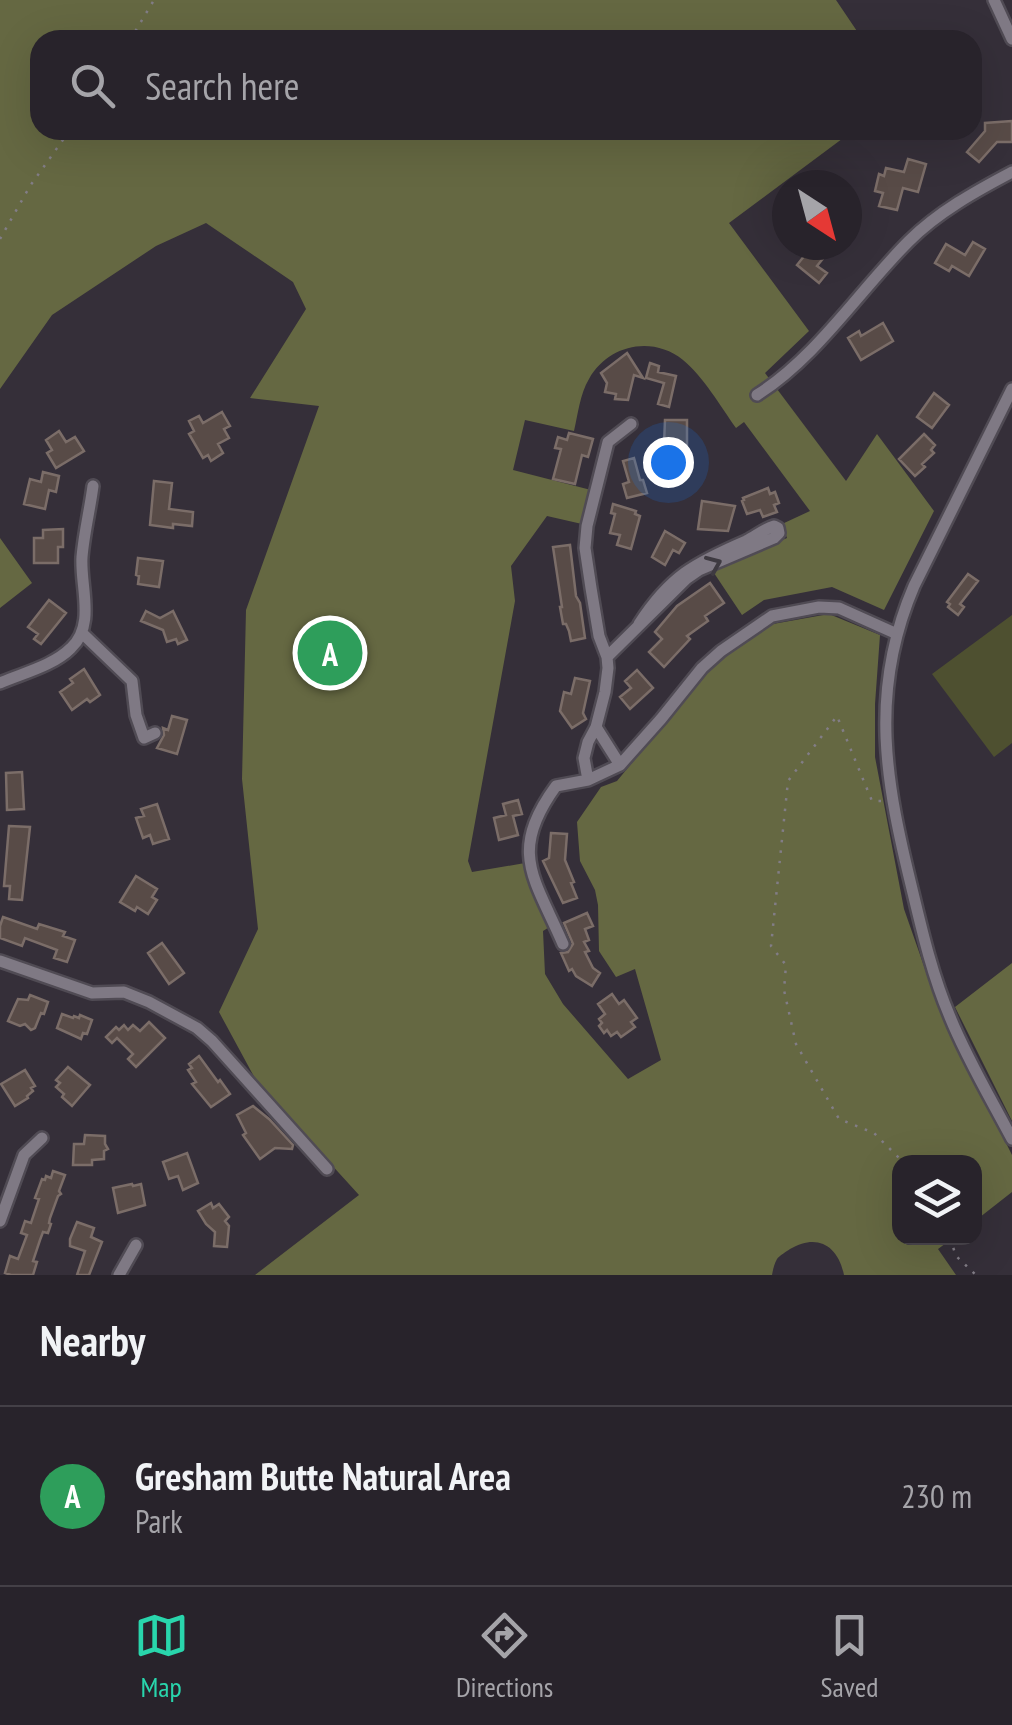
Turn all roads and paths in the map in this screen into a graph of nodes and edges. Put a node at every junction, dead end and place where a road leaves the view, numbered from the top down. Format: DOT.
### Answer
graph roads {
  1 [pos="154,0"];
  2 [pos="994,0"];
  3 [pos="136,30"];
  4 [pos="1012,39"];
  5 [pos="63,140"];
  6 [pos="1012,172"];
  7 [pos="0,239"];
  8 [pos="1012,389"];
  9 [pos="757,395"];
  10 [pos="631,424"];
  11 [pos="94,486"];
  12 [pos="639,624"];
  13 [pos="82,634"];
  14 [pos="897,634"];
  15 [pos="607,657"];
  16 [pos="0,682"];
  17 [pos="596,727"];
  18 [pos="156,732"];
  19 [pos="620,765"];
  20 [pos="588,780"];
  21 [pos="891,801"];
  22 [pos="562,944"];
  23 [pos="0,960"];
  24 [pos="42,1138"];
  25 [pos="1012,1139"];
  26 [pos="896,1155"];
  27 [pos="327,1169"];
  28 [pos="0,1221"];
  29 [pos="136,1245"];
  30 [pos="952,1245"];
  31 [pos="120,1275"];
  32 [pos="976,1275"];
  1 -- 3 [label="path"];
  2 -- 4 [label="street"];
  5 -- 7 [label="path"];
  6 -- 9 [label="street"];
  8 -- 14 [label="street"];
  10 -- 15 [label="street"];
  11 -- 13 [label="street"];
  12 -- 12 [label="street, one-way"];
  12 -- 15 [label="street"];
  13 -- 16 [label="street"];
  13 -- 18 [label="street"];
  14 -- 19 [label="street"];
  14 -- 21 [label="street"];
  15 -- 17 [label="street"];
  17 -- 19 [label="street"];
  17 -- 20 [label="street"];
  19 -- 20 [label="street"];
  20 -- 22 [label="street"];
  21 -- 25 [label="street"];
  21 -- 26 [label="path"];
  23 -- 27 [label="street"];
  24 -- 28 [label="street"];
  29 -- 31 [label="street"];
  30 -- 32 [label="path"];
}
